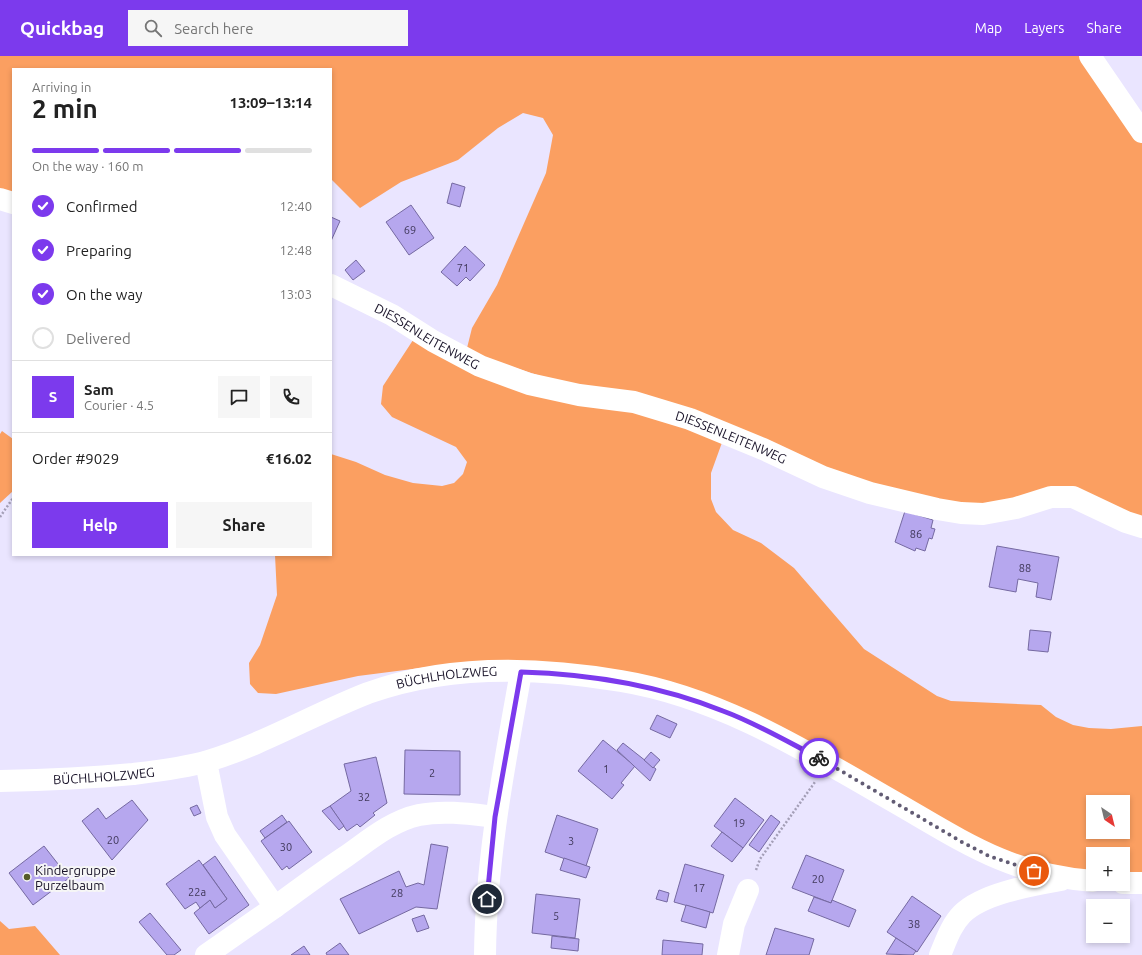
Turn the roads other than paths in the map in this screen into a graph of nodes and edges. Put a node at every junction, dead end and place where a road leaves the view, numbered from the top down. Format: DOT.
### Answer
graph roads {
  1 [pos="1090,56"];
  2 [pos="1142,132"];
  3 [pos="0,200"];
  4 [pos="12,203"];
  5 [pos="332,285"];
  6 [pos="1142,527"];
  7 [pos="521,672"];
  8 [pos="206,762"];
  9 [pos="0,781"];
  10 [pos="495,817"];
  11 [pos="1066,879"];
  12 [pos="1086,880"];
  13 [pos="1130,883"];
  14 [pos="1142,883"];
  15 [pos="748,890"];
  16 [pos="275,906"];
  17 [pos="206,955"];
  18 [pos="485,955"];
  19 [pos="728,955"];
  20 [pos="940,955"];
  1 -- 2 [label="street"];
  3 -- 4 [label="street"];
  5 -- 6 [label="street, DIESSENLEITENWEG"];
  7 -- 8 [label="street, BÜCHLHOLZWEG"];
  7 -- 10 [label="street"];
  7 -- 11 [label="street, BÜCHLHOLZWEG"];
  8 -- 9 [label="street, BÜCHLHOLZWEG"];
  8 -- 16 [label="street"];
  10 -- 16 [label="street"];
  10 -- 18 [label="street"];
  11 -- 12 [label="street, BÜCHLHOLZWEG"];
  11 -- 20 [label="street, BÜCHLHOLZWEG"];
  13 -- 14 [label="street"];
  15 -- 19 [label="street"];
  16 -- 17 [label="street"];
}
